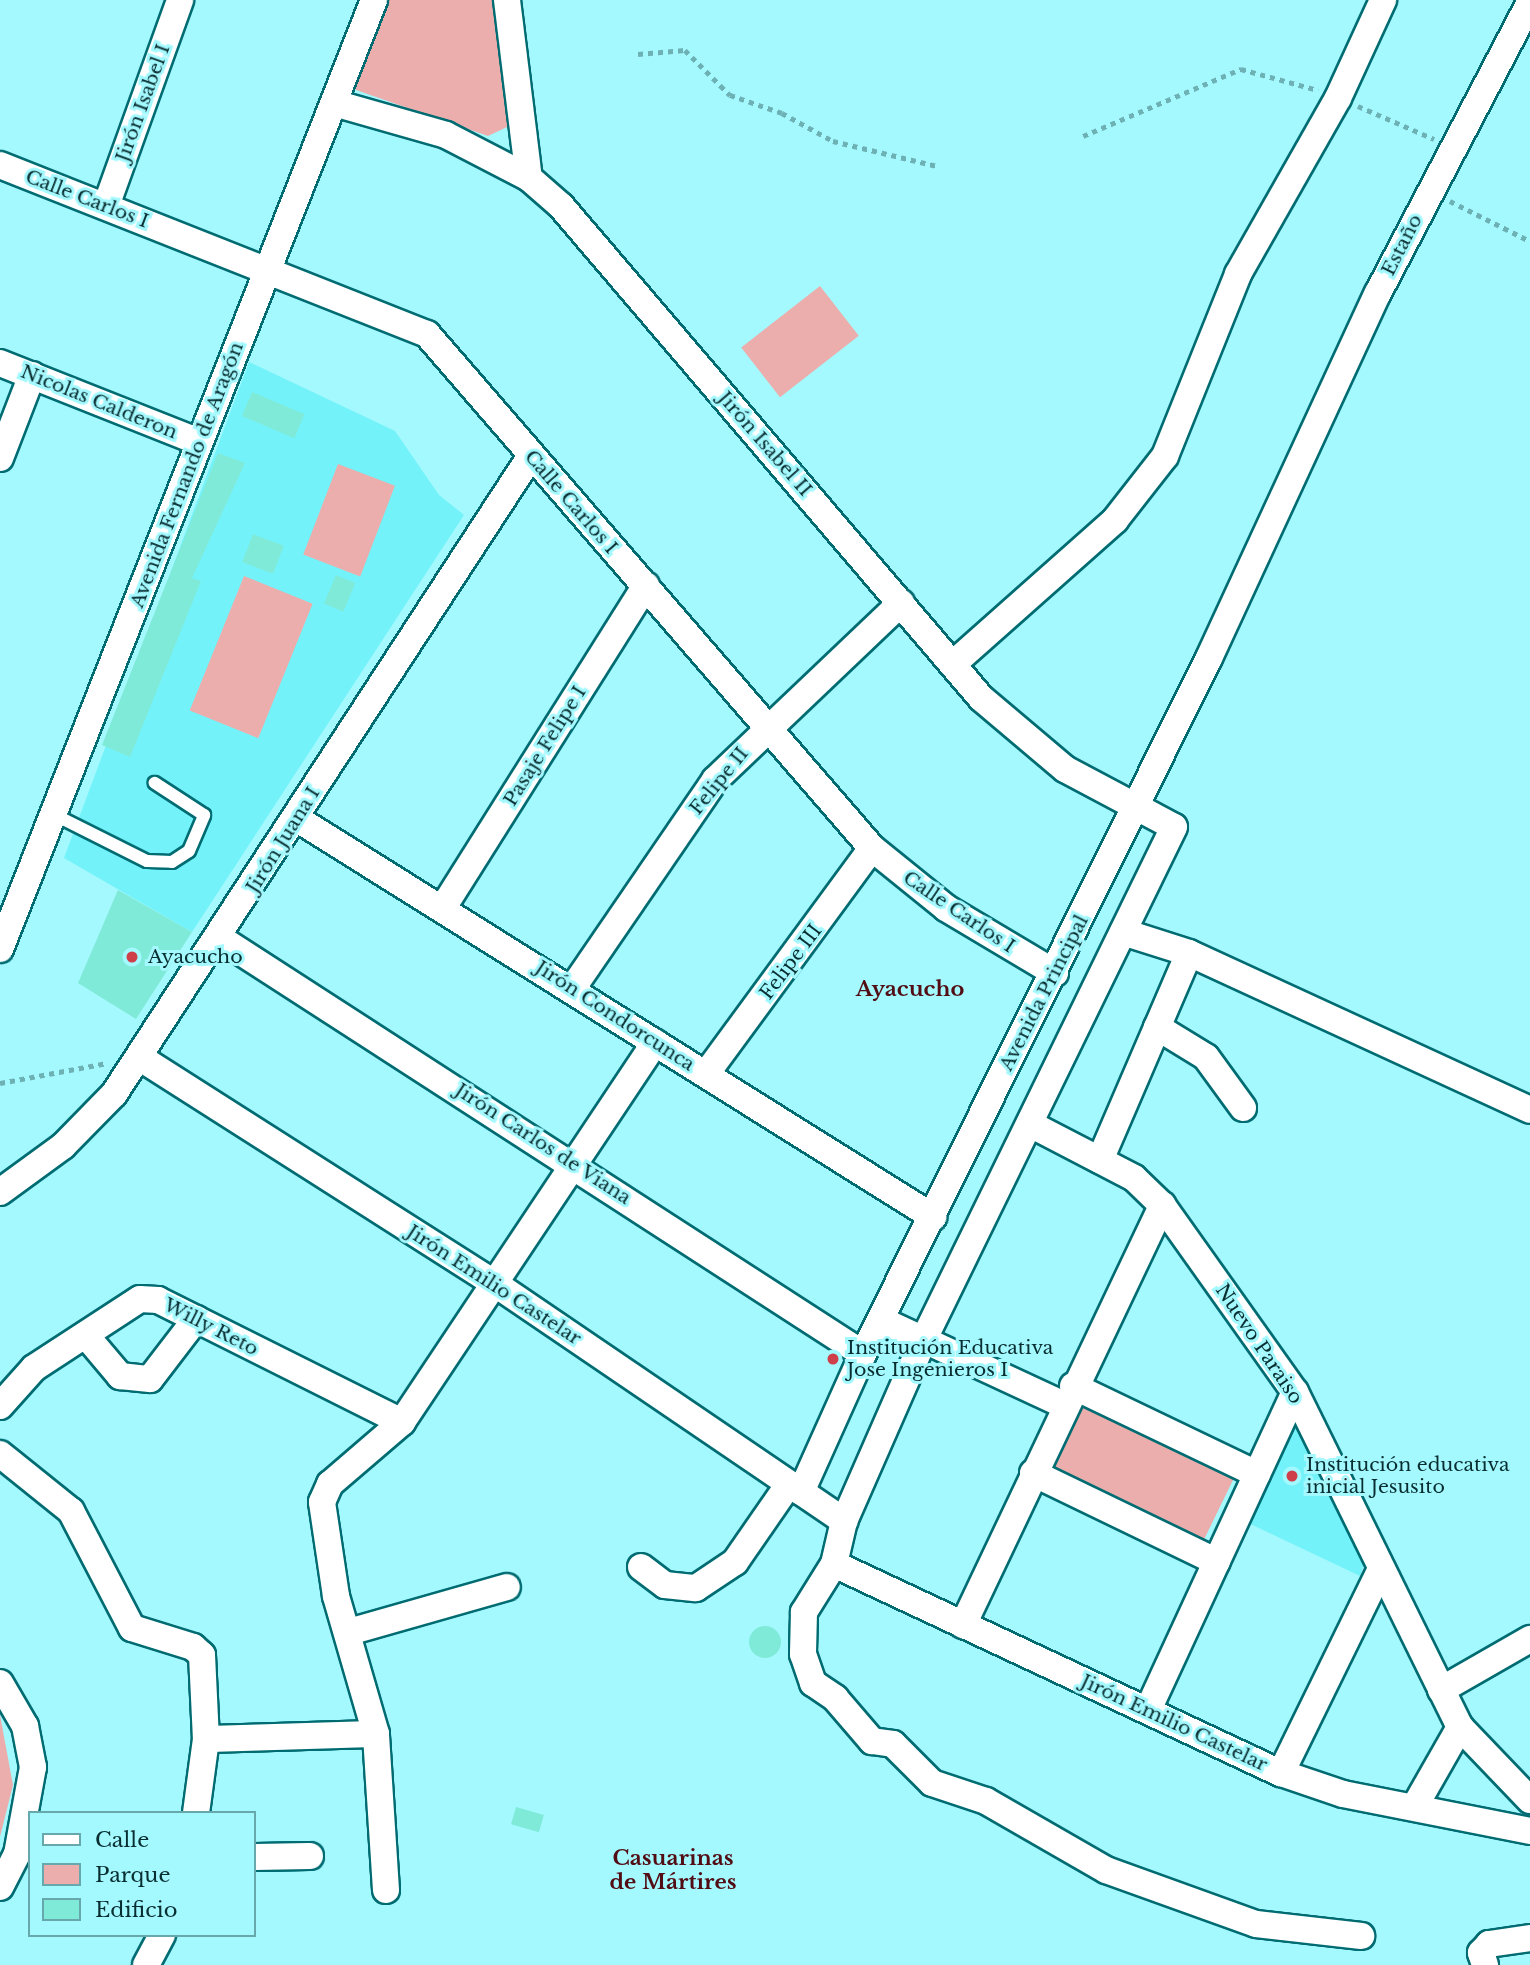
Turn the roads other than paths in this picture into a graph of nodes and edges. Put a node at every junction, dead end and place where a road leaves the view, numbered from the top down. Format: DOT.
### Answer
graph roads {
  1 [pos="180,0"];
  2 [pos="374,0"];
  3 [pos="507,0"];
  4 [pos="1383,0"];
  5 [pos="1530,2"];
  6 [pos="334,103"];
  7 [pos="0,165"];
  8 [pos="529,178"];
  9 [pos="106,206"];
  10 [pos="265,268"];
  11 [pos="0,363"];
  12 [pos="32,375"];
  13 [pos="197,441"];
  14 [pos="530,457"];
  15 [pos="0,458"];
  16 [pos="1281,492"];
  17 [pos="646,585"];
  18 [pos="901,603"];
  19 [pos="953,664"];
  20 [pos="766,726"];
  21 [pos="155,783"];
  22 [pos="1136,805"];
  23 [pos="53,814"];
  24 [pos="296,818"];
  25 [pos="872,848"];
  26 [pos="444,906"];
  27 [pos="3,932"];
  28 [pos="1123,932"];
  29 [pos="221,939"];
  30 [pos="1189,953"];
  31 [pos="1055,973"];
  32 [pos="572,989"];
  33 [pos="1157,1027"];
  34 [pos="655,1043"];
  35 [pos="139,1057"];
  36 [pos="706,1074"];
  37 [pos="1243,1108"];
  38 [pos="1530,1110"];
  39 [pos="1030,1124"];
  40 [pos="1100,1160"];
  41 [pos="576,1165"];
  42 [pos="0,1192"];
  43 [pos="1162,1205"];
  44 [pos="933,1217"];
  45 [pos="497,1285"];
  46 [pos="196,1319"];
  47 [pos="881,1320"];
  48 [pos="88,1338"];
  49 [pos="924,1339"];
  50 [pos="863,1354"];
  51 [pos="1296,1392"];
  52 [pos="1068,1396"];
  53 [pos="0,1406"];
  54 [pos="402,1422"];
  55 [pos="0,1454"];
  56 [pos="1032,1473"];
  57 [pos="1257,1474"];
  58 [pos="795,1488"];
  59 [pos="844,1521"];
  60 [pos="1217,1562"];
  61 [pos="834,1564"];
  62 [pos="641,1567"];
  63 [pos="1380,1571"];
  64 [pos="507,1587"];
  65 [pos="963,1625"];
  66 [pos="349,1632"];
  67 [pos="1530,1639"];
  68 [pos="0,1683"];
  69 [pos="1441,1690"];
  70 [pos="1148,1710"];
  71 [pos="1460,1727"];
  72 [pos="376,1734"];
  73 [pos="206,1740"];
  74 [pos="1281,1773"];
  75 [pos="1530,1800"];
  76 [pos="1415,1806"];
  77 [pos="196,1811"];
  78 [pos="1530,1831"];
  79 [pos="310,1856"];
  80 [pos="256,1857"];
  81 [pos="0,1887"];
  82 [pos="386,1889"];
  83 [pos="1361,1936"];
  84 [pos="161,1937"];
  85 [pos="1530,1938"];
  86 [pos="146,1965"];
  87 [pos="1485,1965"];
  1 -- 9 [label="street, Jirón Isabel I"];
  2 -- 6 [label="street, Avenida Fernando de Aragón"];
  3 -- 8 [label="street"];
  4 -- 19 [label="street"];
  5 -- 16 [label="street, Estaño"];
  6 -- 8 [label="street, Jirón Isabel II"];
  6 -- 10 [label="street, Avenida Fernando de Aragón"];
  7 -- 9 [label="street, Calle Carlos I"];
  8 -- 18 [label="street, Jirón Isabel II"];
  9 -- 10 [label="street, Calle Carlos I"];
  10 -- 13 [label="street, Avenida Fernando de Aragón"];
  10 -- 14 [label="street, Calle Carlos I"];
  11 -- 12 [label="street, Nicolas Calderon"];
  12 -- 13 [label="street, Nicolas Calderon"];
  12 -- 15 [label="street"];
  13 -- 23 [label="street, Avenida Fernando de Aragón"];
  14 -- 17 [label="street, Calle Carlos I"];
  14 -- 24 [label="street, Jirón Juana I"];
  16 -- 22 [label="street, Avenida Principal"];
  17 -- 20 [label="street, Calle Carlos I"];
  17 -- 26 [label="street, Pasaje Felipe I"];
  18 -- 19 [label="street, Jirón Isabel II"];
  18 -- 20 [label="street, Felipe II"];
  19 -- 22 [label="street, Jirón Isabel II"];
  20 -- 25 [label="street, Calle Carlos I"];
  20 -- 32 [label="street, Felipe II"];
  21 -- 23 [label="lane"];
  22 -- 28 [label="street, Jirón Isabel II"];
  22 -- 31 [label="street, Avenida Principal"];
  23 -- 27 [label="street, Avenida Fernando de Aragón"];
  24 -- 26 [label="street, Jirón Condorcunca"];
  24 -- 29 [label="street, Jirón Juana I"];
  25 -- 31 [label="street, Calle Carlos I"];
  25 -- 36 [label="street, Felipe III"];
  26 -- 32 [label="street, Jirón Condorcunca"];
  28 -- 30 [label="street"];
  28 -- 39 [label="street"];
  29 -- 35 [label="street, Jirón Juana I"];
  29 -- 41 [label="street, Jirón Carlos de Viana"];
  30 -- 33 [label="street"];
  30 -- 38 [label="street"];
  31 -- 44 [label="street, Avenida Principal"];
  32 -- 34 [label="street, Jirón Condorcunca"];
  33 -- 37 [label="street"];
  33 -- 40 [label="street"];
  34 -- 36 [label="street, Jirón Condorcunca"];
  34 -- 41 [label="street"];
  35 -- 42 [label="street, Jirón Juana I"];
  35 -- 45 [label="street, Jirón Emilio Castelar"];
  36 -- 44 [label="street, Jirón Condorcunca"];
  39 -- 40 [label="street, Nuevo Paraiso"];
  39 -- 49 [label="street"];
  40 -- 43 [label="street, Nuevo Paraiso"];
  41 -- 45 [label="street"];
  41 -- 50 [label="street, Jirón Carlos de Viana"];
  43 -- 51 [label="street, Nuevo Paraiso"];
  43 -- 52 [label="street"];
  44 -- 47 [label="street, Avenida Principal"];
  45 -- 54 [label="street"];
  45 -- 58 [label="street, Jirón Emilio Castelar"];
  46 -- 48 [label="street, Willy Reto"];
  46 -- 48 [label="street"];
  46 -- 54 [label="street, Willy Reto"];
  47 -- 49 [label="street"];
  47 -- 50 [label="street, Avenida Principal"];
  48 -- 53 [label="street, Willy Reto"];
  49 -- 52 [label="street"];
  49 -- 59 [label="street"];
  50 -- 58 [label="street, Avenida Principal"];
  51 -- 57 [label="street"];
  51 -- 63 [label="street, Nuevo Paraiso"];
  52 -- 56 [label="street"];
  52 -- 57 [label="street"];
  54 -- 66 [label="street"];
  55 -- 73 [label="street"];
  56 -- 60 [label="street"];
  56 -- 65 [label="street"];
  57 -- 60 [label="street"];
  58 -- 59 [label="street, Jirón Emilio Castelar"];
  58 -- 62 [label="street, Avenida Principal"];
  59 -- 61 [label="street"];
  60 -- 70 [label="street"];
  61 -- 65 [label="street, Jirón Emilio Castelar"];
  61 -- 83 [label="street"];
  63 -- 69 [label="street, Nuevo Paraiso"];
  63 -- 74 [label="street"];
  64 -- 66 [label="street"];
  65 -- 70 [label="street, Jirón Emilio Castelar"];
  66 -- 72 [label="street"];
  67 -- 69 [label="street"];
  68 -- 81 [label="street"];
  69 -- 71 [label="street, Nuevo Paraiso"];
  70 -- 74 [label="street, Jirón Emilio Castelar"];
  71 -- 75 [label="street, Nuevo Paraiso"];
  71 -- 76 [label="street"];
  72 -- 73 [label="street"];
  72 -- 82 [label="street"];
  73 -- 77 [label="street"];
  74 -- 76 [label="street, Jirón Emilio Castelar"];
  76 -- 78 [label="street, Jirón Emilio Castelar"];
  79 -- 80 [label="street"];
  84 -- 86 [label="street"];
  85 -- 87 [label="street"];
}
